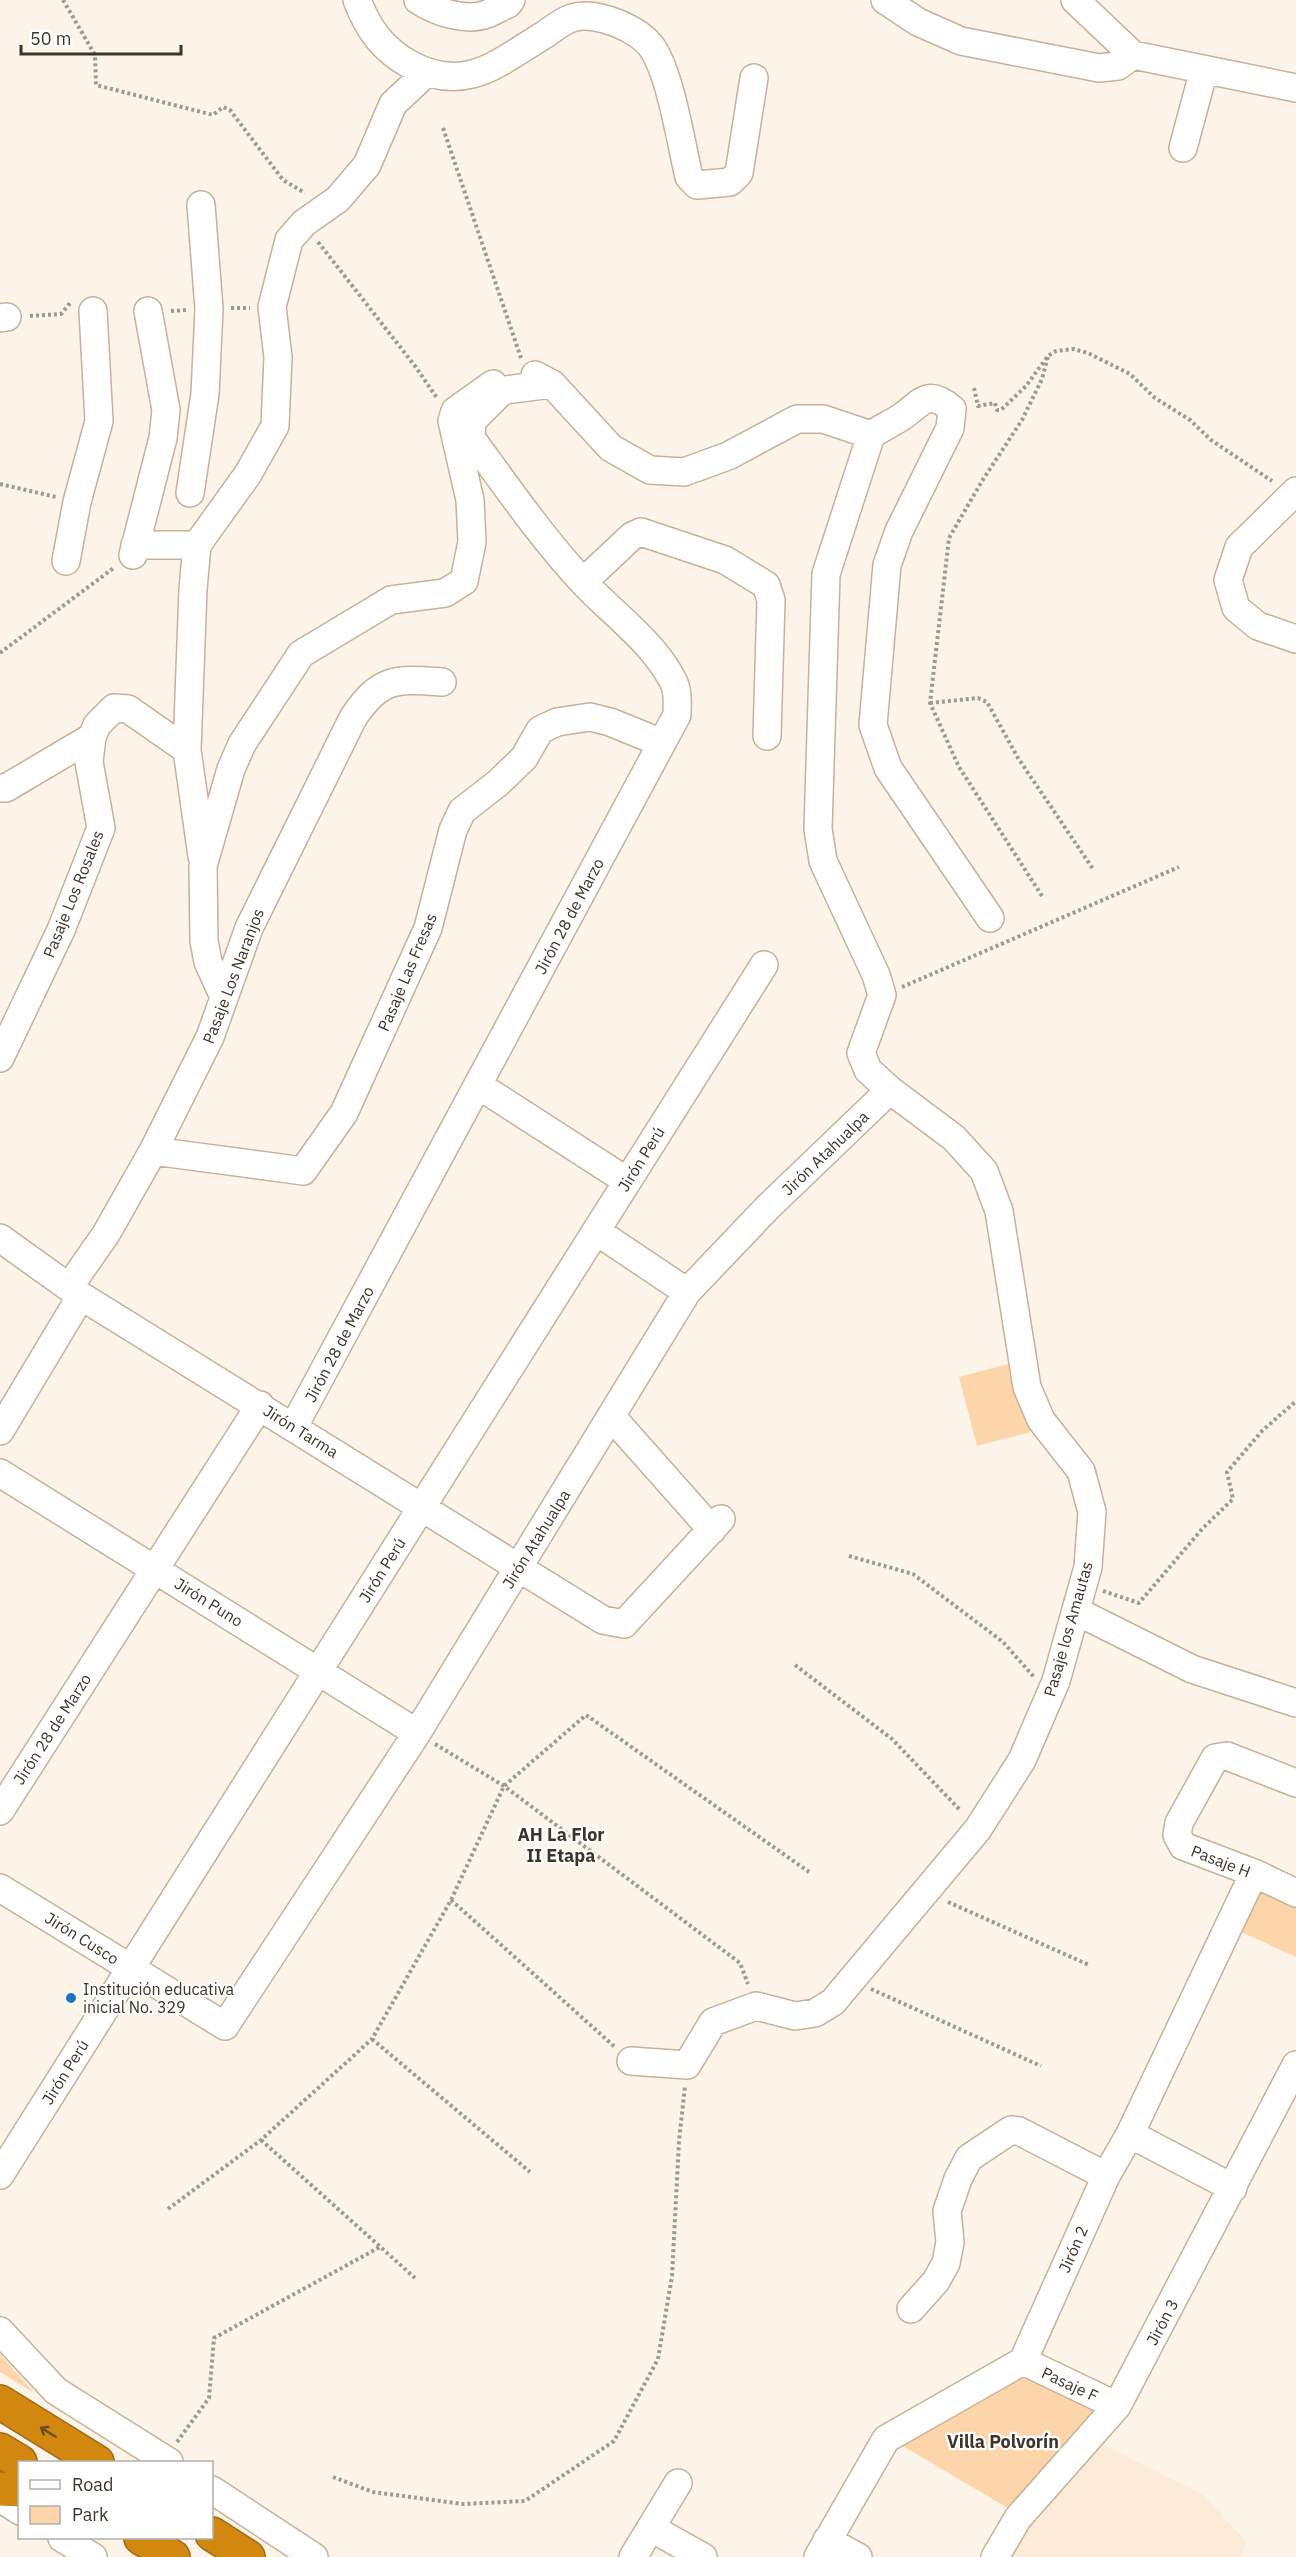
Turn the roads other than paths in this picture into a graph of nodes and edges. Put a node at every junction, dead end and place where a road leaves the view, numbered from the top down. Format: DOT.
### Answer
graph roads {
  1 [pos="357,0"];
  2 [pos="418,0"];
  3 [pos="511,0"];
  4 [pos="885,0"];
  5 [pos="1075,0"];
  6 [pos="1133,55"];
  7 [pos="1204,70"];
  8 [pos="426,73"];
  9 [pos="754,78"];
  10 [pos="1296,88"];
  11 [pos="1183,148"];
  12 [pos="201,206"];
  13 [pos="93,311"];
  14 [pos="148,311"];
  15 [pos="552,384"];
  16 [pos="462,430"];
  17 [pos="871,435"];
  18 [pos="1288,487"];
  19 [pos="190,493"];
  20 [pos="197,545"];
  21 [pos="66,561"];
  22 [pos="583,582"];
  23 [pos="1296,639"];
  24 [pos="442,682"];
  25 [pos="767,736"];
  26 [pos="92,737"];
  27 [pos="662,743"];
  28 [pos="187,750"];
  29 [pos="0,788"];
  30 [pos="203,866"];
  31 [pos="990,918"];
  32 [pos="764,965"];
  33 [pos="224,997"];
  34 [pos="0,1058"];
  35 [pos="478,1085"];
  36 [pos="890,1090"];
  37 [pos="153,1151"];
  38 [pos="627,1181"];
  39 [pos="596,1231"];
  40 [pos="0,1238"];
  41 [pos="75,1291"];
  42 [pos="687,1292"];
  43 [pos="260,1405"];
  44 [pos="611,1416"];
  45 [pos="294,1426"];
  46 [pos="0,1431"];
  47 [pos="0,1473"];
  48 [pos="422,1506"];
  49 [pos="519,1567"];
  50 [pos="155,1569"];
  51 [pos="1076,1611"];
  52 [pos="318,1671"];
  53 [pos="1296,1703"];
  54 [pos="417,1733"];
  55 [pos="1296,1783"];
  56 [pos="0,1811"];
  57 [pos="1254,1873"];
  58 [pos="0,1888"];
  59 [pos="1296,1893"];
  60 [pos="131,1968"];
  61 [pos="225,2026"];
  62 [pos="631,2061"];
  63 [pos="1296,2065"];
  64 [pos="1130,2134"];
  65 [pos="0,2175"];
  66 [pos="1106,2176"];
  67 [pos="1233,2188"];
  68 [pos="911,2309"];
  69 [pos="0,2331"];
  70 [pos="1023,2361"];
  71 [pos="0,2402"];
  72 [pos="1117,2406"];
  73 [pos="0,2450"];
  74 [pos="94,2461"];
  75 [pos="167,2461"];
  76 [pos="18,2462"];
  77 [pos="678,2483"];
  78 [pos="0,2489"];
  79 [pos="18,2490"];
  80 [pos="213,2491"];
  81 [pos="0,2498"];
  82 [pos="18,2510"];
  83 [pos="651,2528"];
  84 [pos="213,2535"];
  85 [pos="64,2539"];
  86 [pos="143,2539"];
  87 [pos="822,2548"];
  88 [pos="93,2557"];
  89 [pos="173,2557"];
  90 [pos="248,2557"];
  91 [pos="314,2557"];
  92 [pos="633,2557"];
  93 [pos="703,2557"];
  94 [pos="858,2557"];
  95 [pos="995,2557"];
  1 -- 8 [label="street"];
  2 -- 3 [label="street"];
  4 -- 6 [label="street"];
  5 -- 6 [label="street"];
  6 -- 7 [label="street"];
  7 -- 10 [label="street"];
  7 -- 11 [label="street"];
  8 -- 9 [label="street"];
  8 -- 20 [label="street"];
  12 -- 19 [label="street"];
  13 -- 21 [label="street"];
  14 -- 20 [label="street"];
  15 -- 16 [label="street"];
  15 -- 16 [label="street"];
  15 -- 17 [label="street"];
  16 -- 22 [label="street, Jirón 28 de Marzo"];
  16 -- 30 [label="street"];
  17 -- 31 [label="street"];
  17 -- 36 [label="street, Pasaje los Amautas"];
  18 -- 23 [label="street"];
  20 -- 28 [label="street"];
  22 -- 25 [label="street"];
  22 -- 27 [label="street, Jirón 28 de Marzo"];
  24 -- 33 [label="street, Pasaje Los Naranjos"];
  26 -- 28 [label="street, Pasaje Los Rosales"];
  26 -- 29 [label="street"];
  26 -- 34 [label="street, Pasaje Los Rosales"];
  27 -- 35 [label="street, Jirón 28 de Marzo"];
  27 -- 37 [label="street, Pasaje Las Fresas"];
  28 -- 30 [label="street"];
  30 -- 33 [label="street"];
  32 -- 38 [label="street, Jirón Perú"];
  33 -- 37 [label="street, Pasaje Los Naranjos"];
  35 -- 38 [label="street"];
  35 -- 45 [label="street, Jirón 28 de Marzo"];
  36 -- 42 [label="street, Jirón Atahualpa"];
  36 -- 51 [label="street, Pasaje los Amautas"];
  37 -- 41 [label="street, Pasaje Los Naranjos"];
  38 -- 39 [label="street, Jirón Perú"];
  39 -- 42 [label="street"];
  39 -- 48 [label="street, Jirón Perú"];
  40 -- 41 [label="street, Jirón Tarma"];
  41 -- 43 [label="street, Jirón Tarma"];
  41 -- 46 [label="street, Pasaje Los Naranjos"];
  42 -- 44 [label="street, Jirón Atahualpa"];
  43 -- 45 [label="street, Jirón Tarma"];
  43 -- 50 [label="street, Jirón 28 de Marzo"];
  44 -- 49 [label="street, Jirón Atahualpa"];
  44 -- 49 [label="street, Jirón Tarma"];
  45 -- 48 [label="street, Jirón Tarma"];
  47 -- 50 [label="street, Jirón Puno"];
  48 -- 49 [label="street, Jirón Tarma"];
  48 -- 52 [label="street, Jirón Perú"];
  49 -- 54 [label="street, Jirón Atahualpa"];
  50 -- 52 [label="street, Jirón Puno"];
  50 -- 56 [label="street, Jirón 28 de Marzo"];
  51 -- 53 [label="street"];
  51 -- 62 [label="street, Pasaje los Amautas"];
  52 -- 54 [label="street, Jirón Puno"];
  52 -- 60 [label="street, Jirón Perú"];
  54 -- 61 [label="street, Jirón Atahualpa"];
  55 -- 57 [label="street, Pasaje H"];
  57 -- 59 [label="street, Pasaje H"];
  57 -- 64 [label="street, Jirón 2"];
  58 -- 60 [label="street, Jirón Cusco"];
  60 -- 61 [label="street, Jirón Cusco"];
  60 -- 65 [label="street, Jirón Perú"];
  63 -- 67 [label="street, Jirón 3"];
  64 -- 66 [label="street, Jirón 2"];
  64 -- 67 [label="street"];
  66 -- 68 [label="street"];
  66 -- 70 [label="street, Jirón 2"];
  67 -- 72 [label="street, Jirón 3"];
  69 -- 75 [label="street"];
  70 -- 72 [label="street, Pasaje F"];
  70 -- 87 [label="street"];
  74 -- 71 [label="highway, one-way"];
  72 -- 95 [label="street, Jirón 3"];
  73 -- 76 [label="highway"];
  77 -- 83 [label="street"];
  78 -- 79 [label="highway"];
  80 -- 91 [label="street"];
  81 -- 82 [label="street"];
  83 -- 92 [label="street"];
  83 -- 93 [label="street"];
  84 -- 90 [label="highway"];
  85 -- 88 [label="street"];
  86 -- 89 [label="highway"];
  87 -- 94 [label="street"];
}
